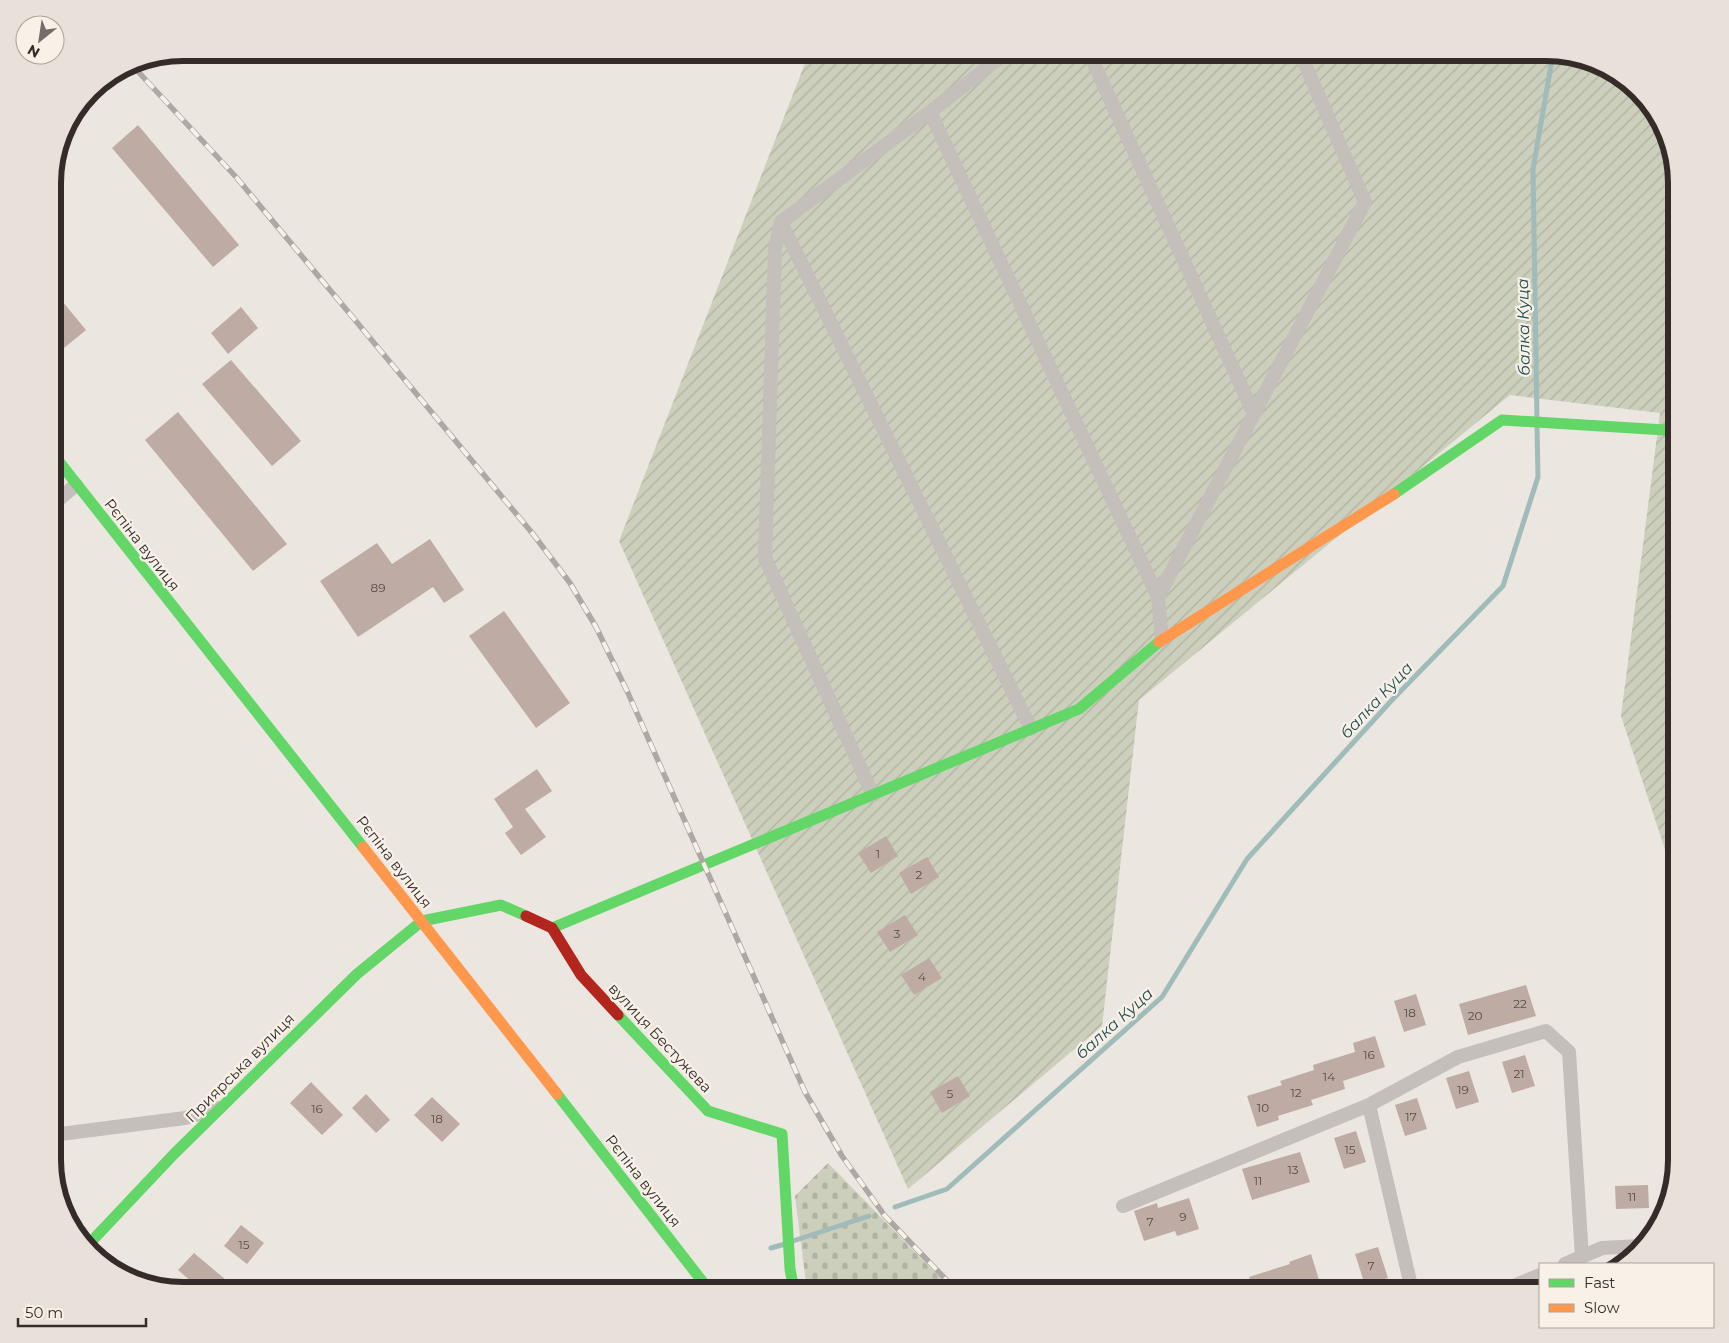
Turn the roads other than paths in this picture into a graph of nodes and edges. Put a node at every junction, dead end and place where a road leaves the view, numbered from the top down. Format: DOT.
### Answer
graph roads {
  1 [pos="994,61"];
  2 [pos="1093,61"];
  3 [pos="1304,61"];
  4 [pos="930,112"];
  5 [pos="781,222"];
  6 [pos="1254,414"];
  7 [pos="1668,432"];
  8 [pos="62,466"];
  9 [pos="76,485"];
  10 [pos="62,497"];
  11 [pos="1158,597"];
  12 [pos="1162,640"];
  13 [pos="1032,729"];
  14 [pos="873,795"];
  15 [pos="422,921"];
  16 [pos="552,928"];
  17 [pos="1368,1105"];
  18 [pos="222,1107"];
  19 [pos="62,1134"];
  20 [pos="1123,1206"];
  21 [pos="92,1240"];
  22 [pos="1630,1247"];
  23 [pos="1582,1257"];
  24 [pos="1567,1263"];
  25 [pos="1539,1275"];
  26 [pos="703,1282"];
  27 [pos="793,1282"];
  28 [pos="1410,1282"];
  29 [pos="1523,1282"];
  1 -- 4 [label="street"];
  2 -- 6 [label="street"];
  3 -- 6 [label="street"];
  4 -- 5 [label="street"];
  4 -- 11 [label="street"];
  5 -- 13 [label="street"];
  5 -- 14 [label="street"];
  6 -- 11 [label="street"];
  7 -- 12 [label="street"];
  8 -- 9 [label="street, Рєпіна вулиця"];
  9 -- 10 [label="street"];
  9 -- 15 [label="street, Рєпіна вулиця"];
  11 -- 12 [label="street"];
  12 -- 13 [label="street"];
  13 -- 14 [label="street"];
  14 -- 16 [label="street"];
  15 -- 16 [label="street"];
  15 -- 18 [label="street, Приярська вулиця"];
  15 -- 26 [label="street, Рєпіна вулиця"];
  16 -- 27 [label="street, вулиця Бестужева"];
  17 -- 20 [label="street"];
  17 -- 23 [label="street"];
  17 -- 28 [label="street"];
  18 -- 19 [label="street"];
  18 -- 21 [label="street, Приярська вулиця"];
  22 -- 23 [label="street"];
  23 -- 24 [label="street"];
  25 -- 29 [label="street"];
}
